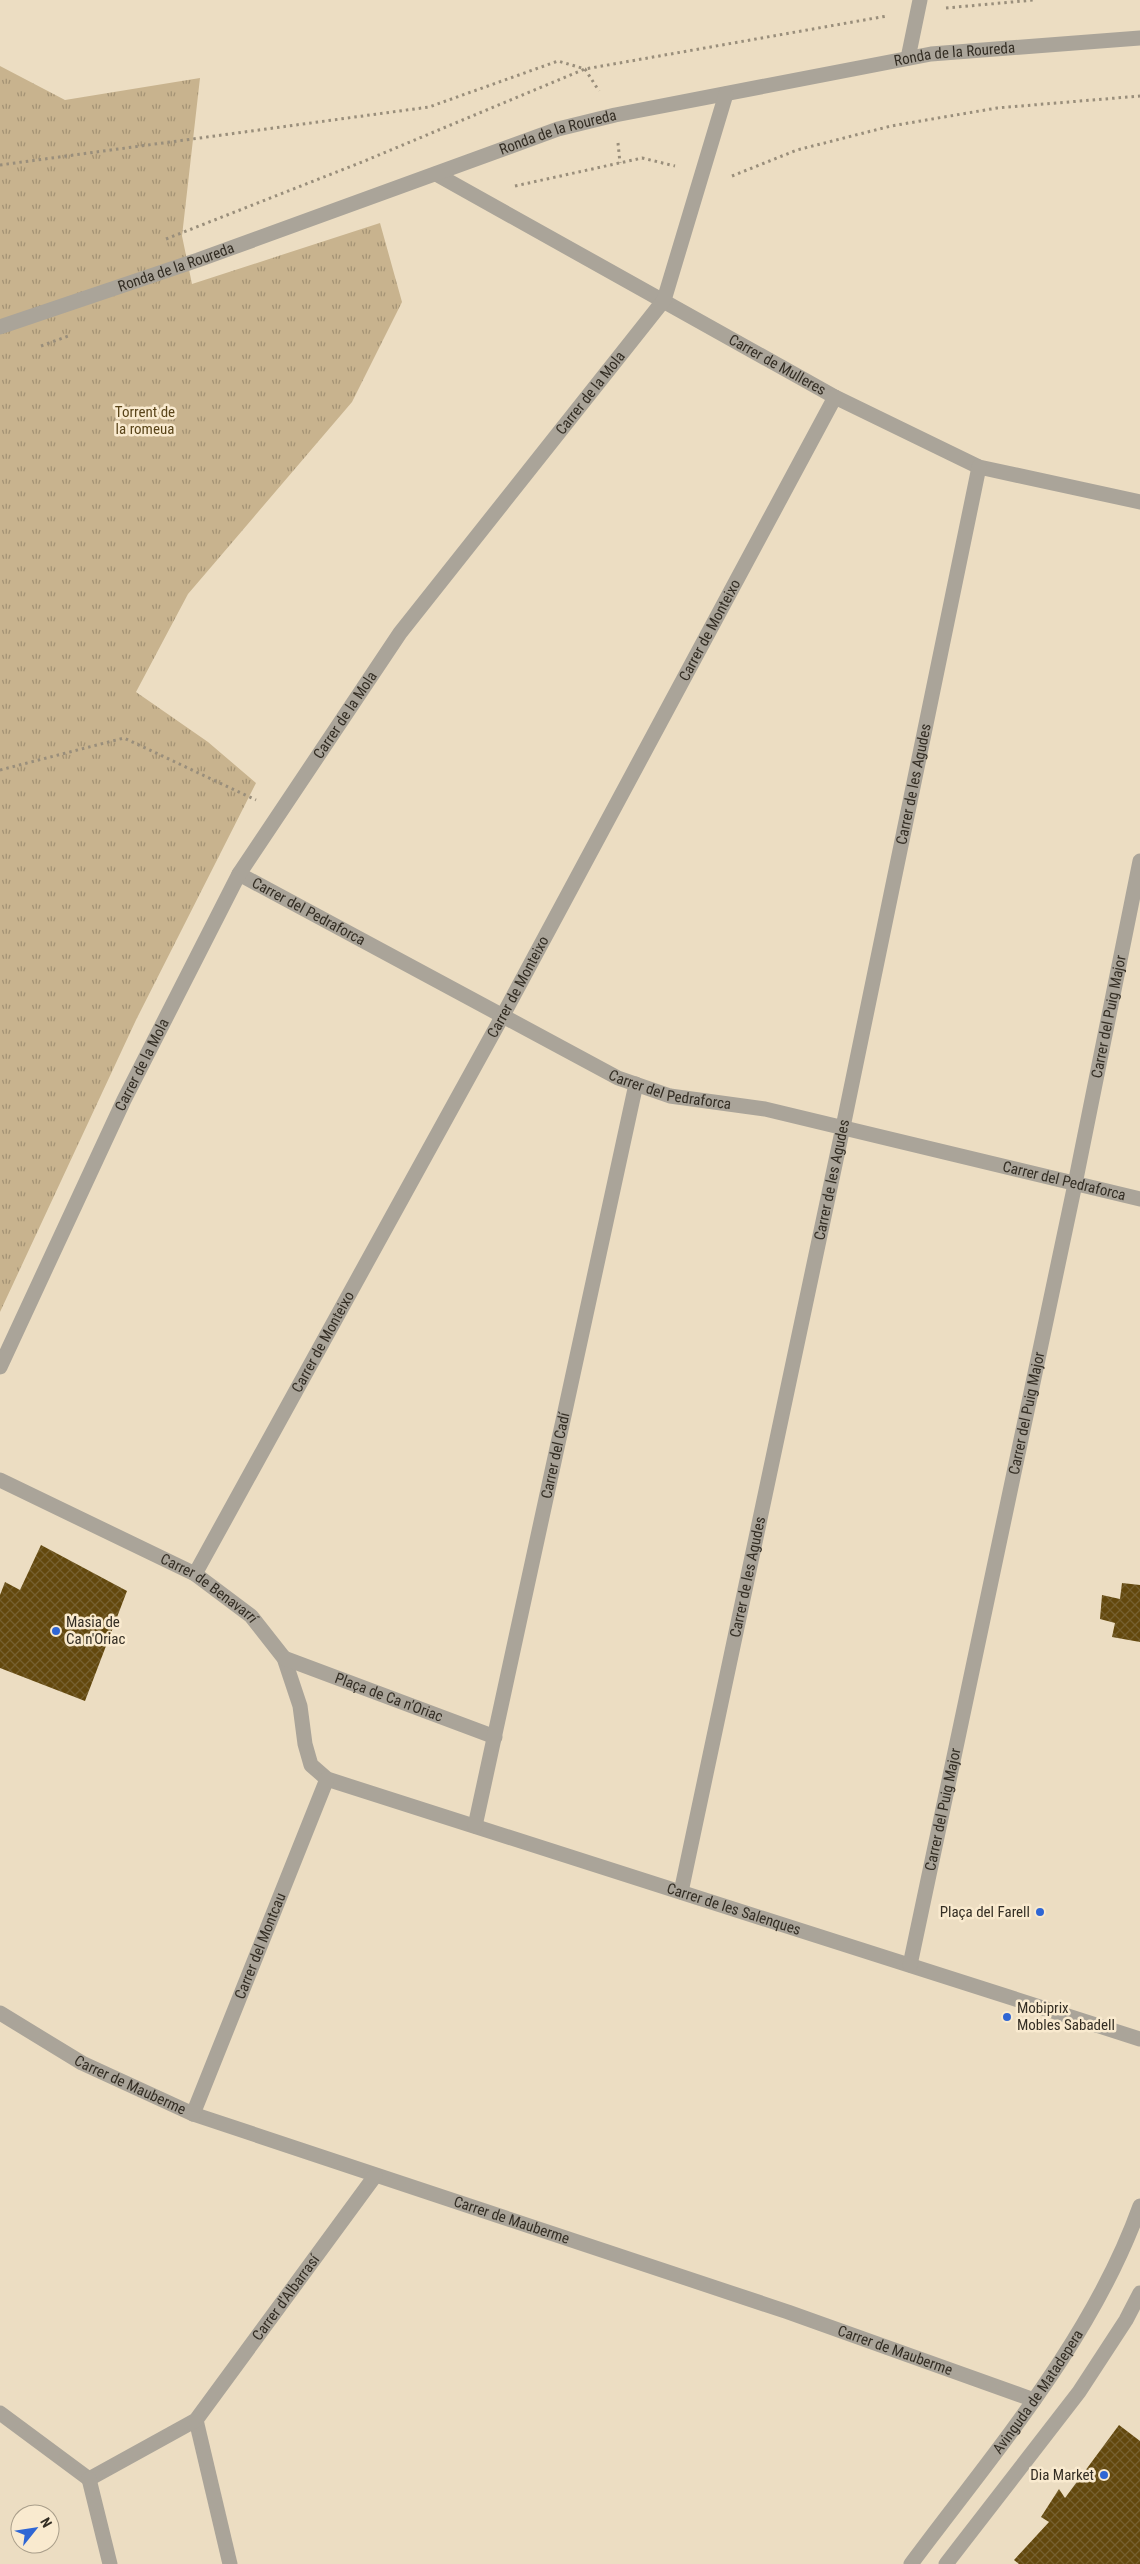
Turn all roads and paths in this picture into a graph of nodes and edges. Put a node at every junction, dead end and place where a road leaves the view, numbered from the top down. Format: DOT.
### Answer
graph roads {
  1 [pos="920,0"];
  2 [pos="1140,38"];
  3 [pos="908,58"];
  4 [pos="726,94"];
  5 [pos="1140,96"];
  6 [pos="615,115"];
  7 [pos="620,163"];
  8 [pos="0,165"];
  9 [pos="702,173"];
  10 [pos="436,174"];
  11 [pos="474,195"];
  12 [pos="664,300"];
  13 [pos="0,327"];
  14 [pos="79,332"];
  15 [pos="41,346"];
  16 [pos="835,396"];
  17 [pos="979,467"];
  18 [pos="1140,502"];
  19 [pos="0,770"];
  20 [pos="280,812"];
  21 [pos="1140,861"];
  22 [pos="239,874"];
  23 [pos="502,1017"];
  24 [pos="636,1084"];
  25 [pos="843,1127"];
  26 [pos="1075,1184"];
  27 [pos="1140,1199"];
  28 [pos="0,1367"];
  29 [pos="0,1480"];
  30 [pos="195,1574"];
  31 [pos="284,1658"];
  32 [pos="495,1737"];
  33 [pos="327,1778"];
  34 [pos="475,1826"];
  35 [pos="681,1892"];
  36 [pos="910,1965"];
  37 [pos="0,2014"];
  38 [pos="1140,2039"];
  39 [pos="193,2114"];
  40 [pos="375,2176"];
  41 [pos="1140,2206"];
  42 [pos="1140,2293"];
  43 [pos="1034,2400"];
  44 [pos="0,2413"];
  45 [pos="196,2420"];
  46 [pos="89,2479"];
  47 [pos="110,2564"];
  48 [pos="230,2564"];
  49 [pos="911,2564"];
  50 [pos="946,2564"];
  1 -- 3 [label="street"];
  2 -- 3 [label="street, Ronda de la Roureda"];
  3 -- 4 [label="street, Ronda de la Roureda"];
  4 -- 6 [label="street, Ronda de la Roureda"];
  4 -- 9 [label="street, Carrer de la Mola"];
  5 -- 9 [label="path"];
  6 -- 7 [label="path"];
  6 -- 8 [label="path"];
  6 -- 10 [label="street, Ronda de la Roureda"];
  7 -- 9 [label="path"];
  7 -- 11 [label="path"];
  9 -- 12 [label="street, Carrer de la Mola"];
  10 -- 11 [label="street, Carrer de Mulleres"];
  10 -- 13 [label="street, Ronda de la Roureda"];
  11 -- 12 [label="street, Carrer de Mulleres"];
  12 -- 16 [label="street, Carrer de Mulleres"];
  12 -- 20 [label="street, Carrer de la Mola"];
  14 -- 15 [label="path"];
  16 -- 17 [label="street, Carrer de Mulleres"];
  16 -- 23 [label="street, Carrer de Monteixo"];
  17 -- 18 [label="street, Carrer de Mulleres"];
  17 -- 25 [label="street, Carrer de les Agudes"];
  19 -- 20 [label="path"];
  20 -- 22 [label="street, Carrer de la Mola"];
  21 -- 26 [label="street, Carrer del Puig Major"];
  22 -- 23 [label="street, Carrer del Pedraforca"];
  22 -- 28 [label="street, Carrer de la Mola"];
  23 -- 24 [label="street, Carrer del Pedraforca"];
  23 -- 30 [label="street, Carrer de Monteixo"];
  24 -- 25 [label="street, Carrer del Pedraforca"];
  24 -- 32 [label="street, Carrer del Cadí"];
  25 -- 26 [label="street, Carrer del Pedraforca"];
  25 -- 35 [label="street, Carrer de les Agudes"];
  26 -- 27 [label="street, Carrer del Pedraforca"];
  26 -- 36 [label="street, Carrer del Puig Major"];
  29 -- 30 [label="street, Carrer de Benavarrí"];
  30 -- 31 [label="street, Carrer de Benavarrí"];
  31 -- 32 [label="street, Plaça de Ca n'Oriac"];
  31 -- 33 [label="street, Carrer de Benavarrí"];
  32 -- 34 [label="street, Carrer del Cadí"];
  33 -- 34 [label="street, Carrer de les Salenques"];
  33 -- 39 [label="street, Carrer del Montcau"];
  34 -- 35 [label="street, Carrer de les Salenques"];
  35 -- 36 [label="street, Carrer de les Salenques"];
  36 -- 38 [label="street, Carrer de les Salenques"];
  37 -- 39 [label="street, Carrer de Mauberme"];
  39 -- 40 [label="street, Carrer de Mauberme"];
  40 -- 43 [label="street, Carrer de Mauberme"];
  40 -- 45 [label="street, Carrer d'Albarrasí"];
  41 -- 43 [label="street, Avinguda de Matadepera"];
  42 -- 50 [label="street, Avinguda de Matadepera"];
  43 -- 49 [label="street, Avinguda de Matadepera"];
  44 -- 46 [label="street"];
  45 -- 46 [label="street"];
  45 -- 48 [label="street"];
  46 -- 47 [label="street"];
}
